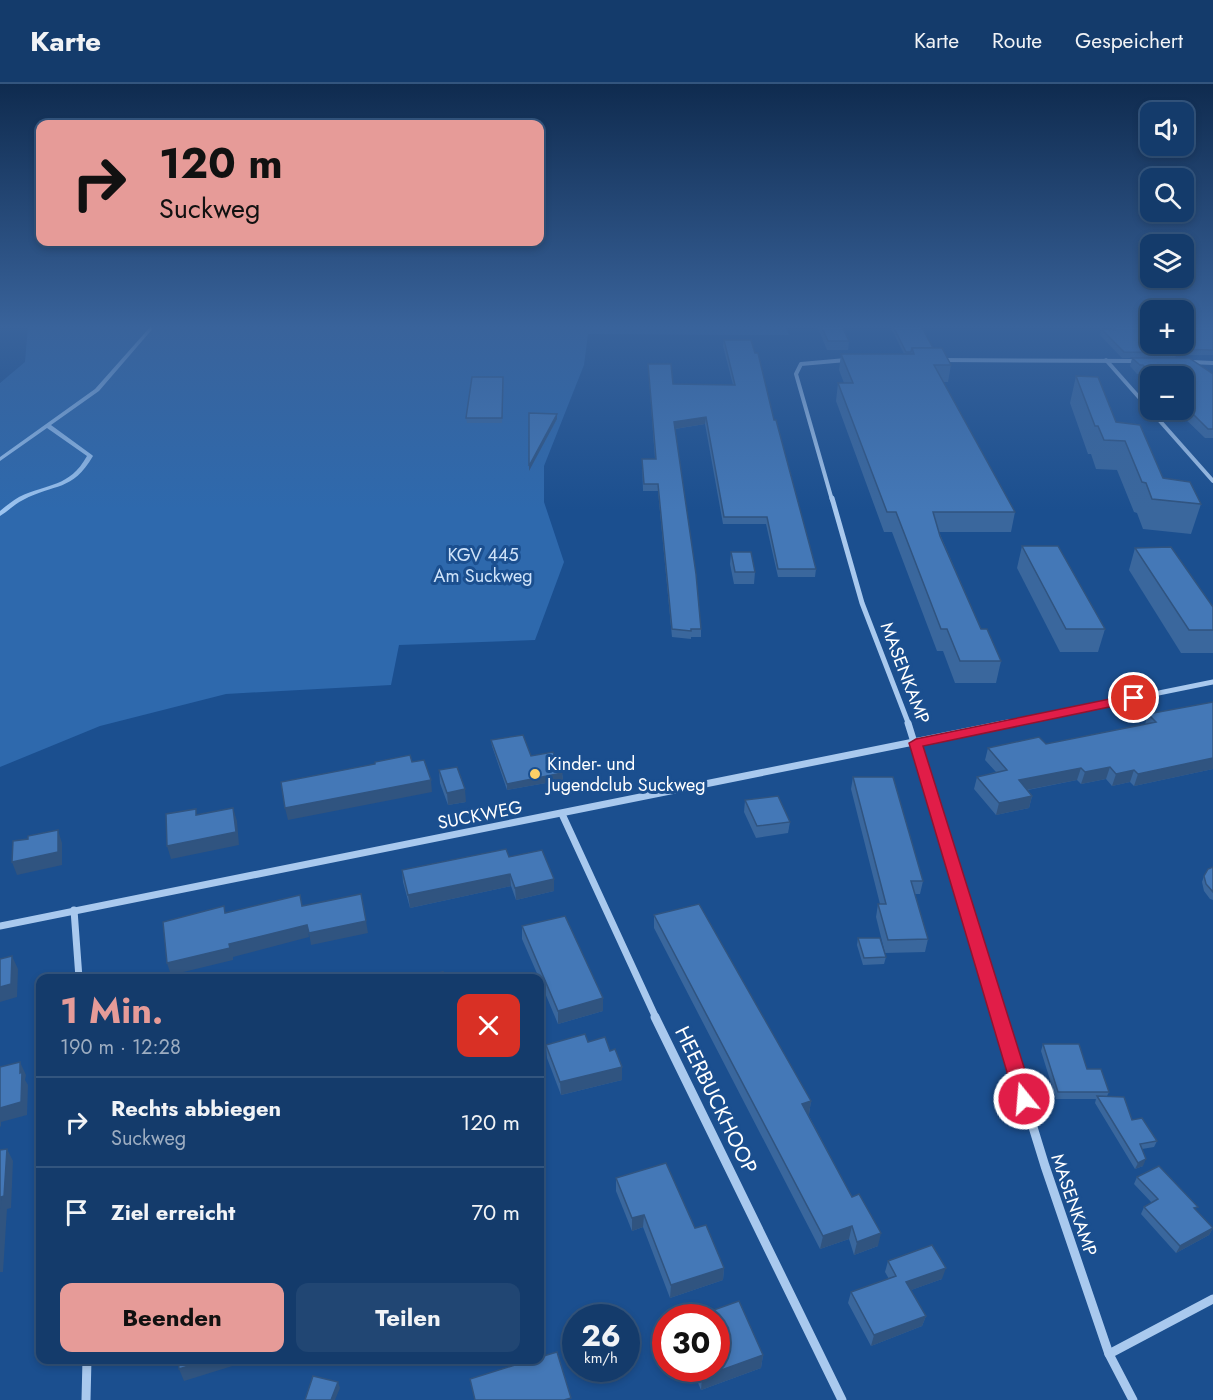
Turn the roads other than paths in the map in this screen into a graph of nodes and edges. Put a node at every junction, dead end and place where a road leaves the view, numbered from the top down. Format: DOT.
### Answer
graph roads {
  1 [pos="799,387"];
  2 [pos="1130,387"];
  3 [pos="1213,481"];
  4 [pos="1213,682"];
  5 [pos="916,743"];
  6 [pos="562,814"];
  7 [pos="74,910"];
  8 [pos="0,926"];
  9 [pos="79,974"];
  10 [pos="1213,1299"];
  11 [pos="1109,1354"];
  12 [pos="87,1364"];
  13 [pos="86,1400"];
  14 [pos="842,1400"];
  15 [pos="1133,1400"];
  1 -- 5 [label="street, MASENKAMP"];
  2 -- 3 [label="street"];
  4 -- 5 [label="street, SUCKWEG"];
  5 -- 6 [label="street, SUCKWEG"];
  5 -- 11 [label="street, MASENKAMP"];
  6 -- 7 [label="street, SUCKWEG"];
  6 -- 14 [label="street, HEERBUCKHOOP"];
  7 -- 8 [label="street, SUCKWEG"];
  7 -- 9 [label="street"];
  10 -- 11 [label="street"];
  11 -- 15 [label="street, MASENKAMP"];
  12 -- 13 [label="street"];
}
